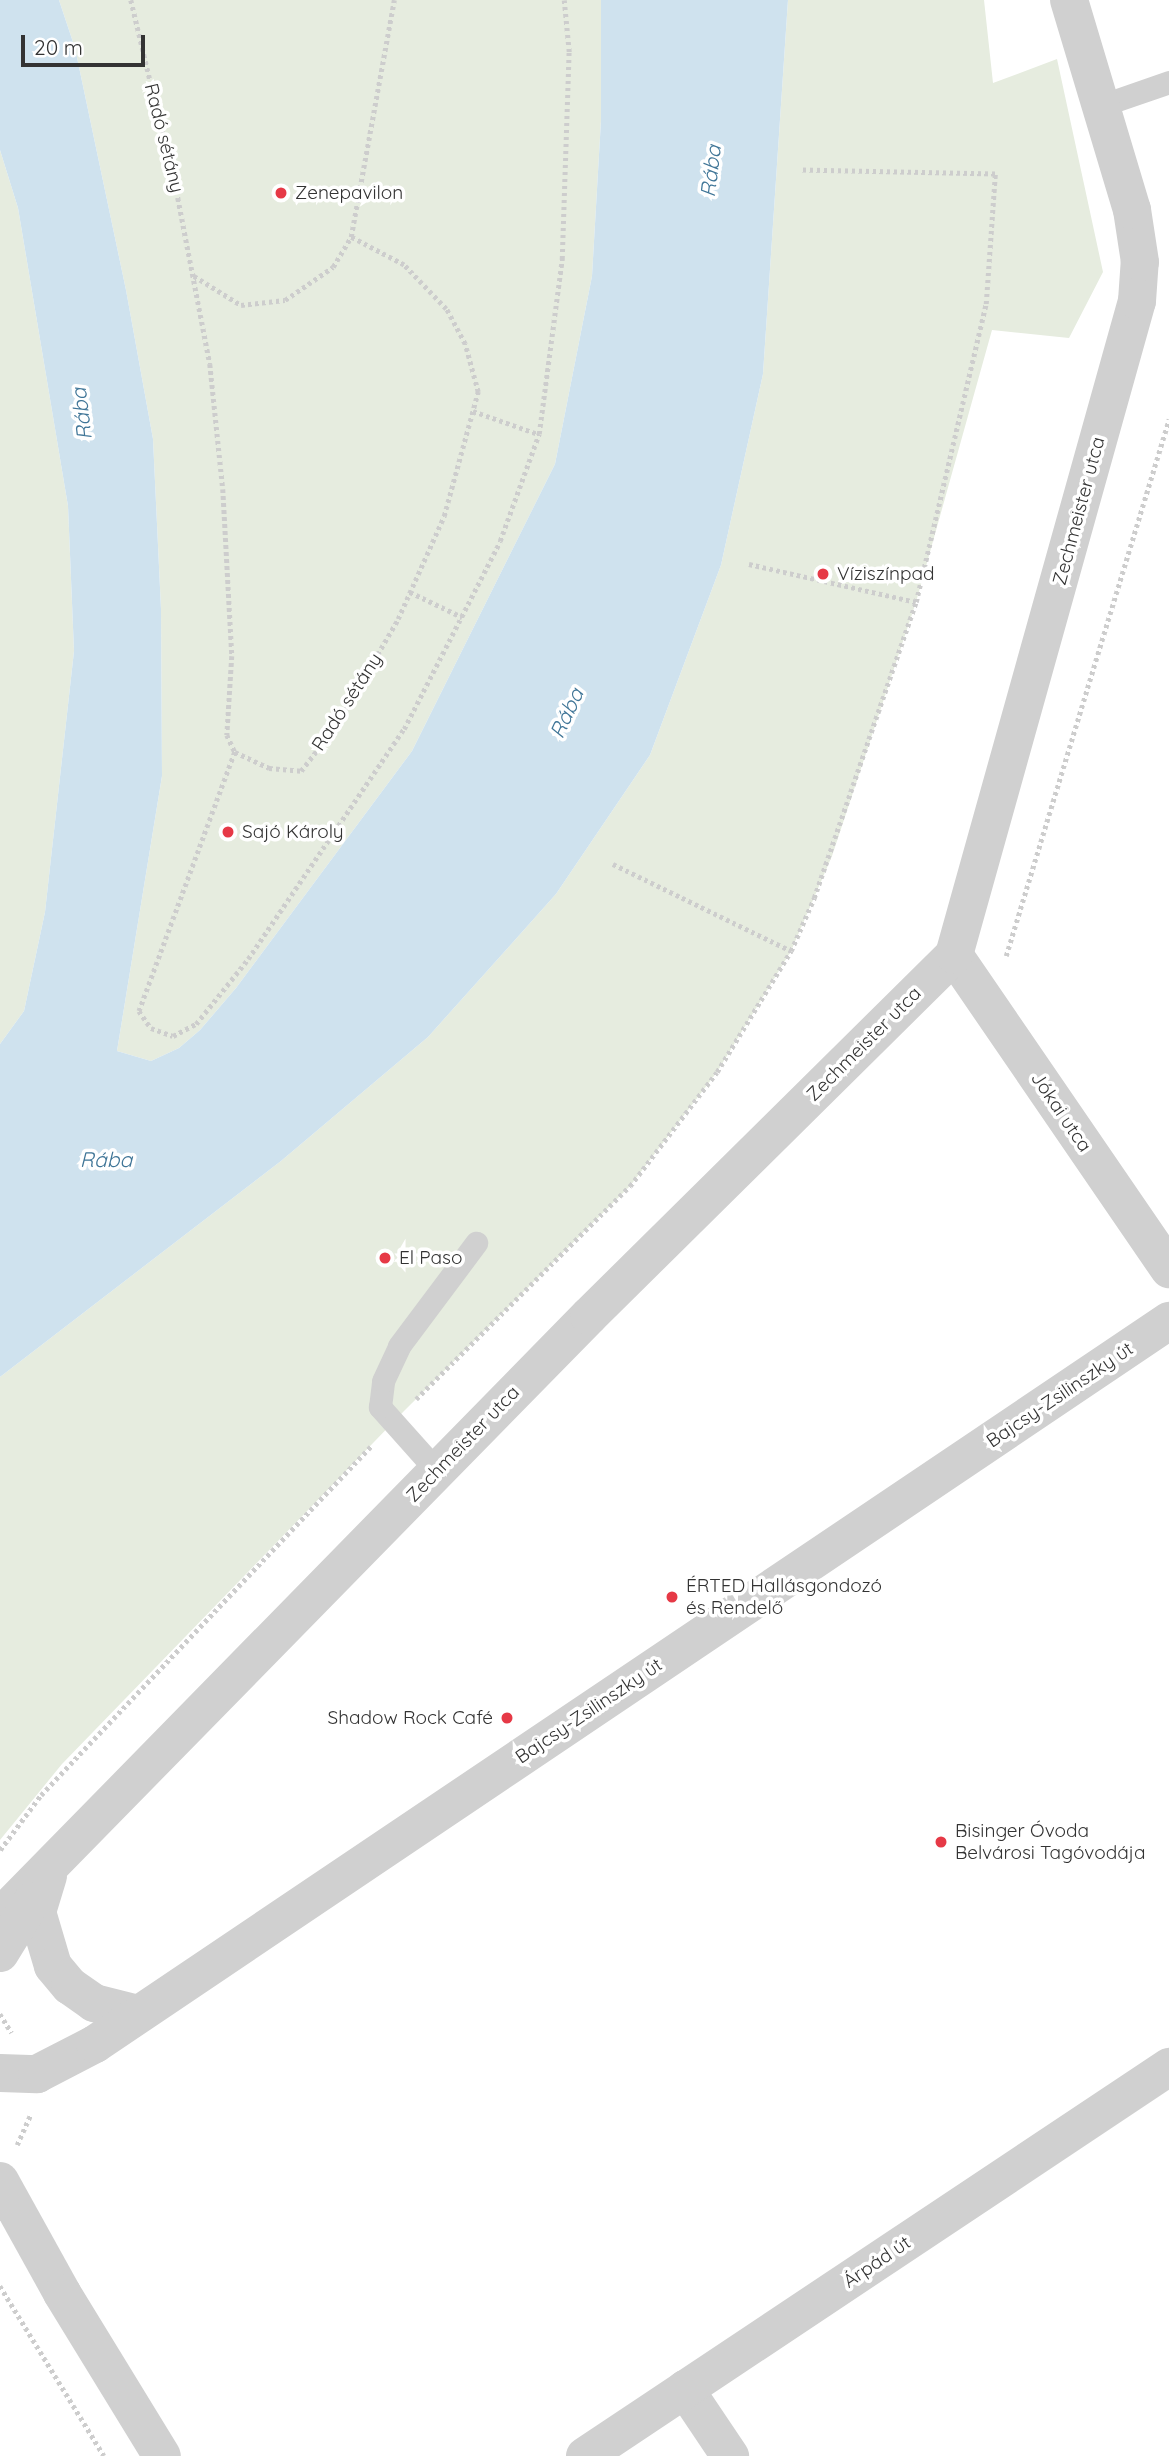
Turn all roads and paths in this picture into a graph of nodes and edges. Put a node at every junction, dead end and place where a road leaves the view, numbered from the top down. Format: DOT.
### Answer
graph roads {
  1 [pos="131,0"];
  2 [pos="394,0"];
  3 [pos="564,0"];
  4 [pos="1069,0"];
  5 [pos="1169,82"];
  6 [pos="1097,107"];
  7 [pos="801,170"];
  8 [pos="351,237"];
  9 [pos="194,276"];
  10 [pos="1153,293"];
  11 [pos="473,411"];
  12 [pos="1169,419"];
  13 [pos="539,434"];
  14 [pos="749,564"];
  15 [pos="410,592"];
  16 [pos="916,602"];
  17 [pos="462,617"];
  18 [pos="235,752"];
  19 [pos="613,864"];
  20 [pos="791,951"];
  21 [pos="954,955"];
  22 [pos="1007,963"];
  23 [pos="476,1243"];
  24 [pos="1169,1269"];
  25 [pos="1169,1321"];
  26 [pos="393,1423"];
  27 [pos="437,1471"];
  28 [pos="78,1837"];
  29 [pos="0,1850"];
  30 [pos="48,1876"];
  31 [pos="0,1917"];
  32 [pos="0,1953"];
  33 [pos="138,2014"];
  34 [pos="1169,2067"];
  35 [pos="0,2073"];
  36 [pos="0,2180"];
  37 [pos="0,2220"];
  38 [pos="0,2286"];
  39 [pos="62,2294"];
  40 [pos="685,2389"];
  41 [pos="104,2456"];
  42 [pos="162,2456"];
  43 [pos="585,2456"];
  44 [pos="730,2456"];
  1 -- 9 [label="path, Radó sétány"];
  2 -- 8 [label="path"];
  3 -- 13 [label="path"];
  4 -- 6 [label="street, Zechmeister utca"];
  5 -- 6 [label="lane"];
  6 -- 10 [label="street, Zechmeister utca"];
  7 -- 16 [label="path"];
  8 -- 9 [label="path"];
  8 -- 11 [label="path, Radó sétány"];
  9 -- 18 [label="path, Radó sétány"];
  10 -- 21 [label="street, Zechmeister utca"];
  11 -- 13 [label="path"];
  11 -- 15 [label="path, Radó sétány"];
  12 -- 22 [label="path"];
  13 -- 17 [label="path"];
  14 -- 16 [label="path"];
  15 -- 17 [label="path"];
  15 -- 18 [label="path, Radó sétány"];
  16 -- 20 [label="path"];
  17 -- 18 [label="path"];
  19 -- 20 [label="path"];
  20 -- 26 [label="path"];
  21 -- 24 [label="street, Jókai utca"];
  21 -- 27 [label="street, Zechmeister utca"];
  23 -- 26 [label="lane"];
  25 -- 33 [label="street, Bajcsy-Zsilinszky út"];
  26 -- 27 [label="lane"];
  26 -- 29 [label="path"];
  27 -- 28 [label="street, Zechmeister utca"];
  28 -- 30 [label="street, Zechmeister utca"];
  28 -- 31 [label="street, Zechmeister utca"];
  30 -- 32 [label="street, Zechmeister utca"];
  30 -- 33 [label="street"];
  33 -- 35 [label="street, Bajcsy-Zsilinszky út"];
  34 -- 40 [label="street, Árpád út"];
  36 -- 39 [label="street"];
  37 -- 39 [label="street"];
  38 -- 41 [label="path"];
  39 -- 42 [label="street"];
  40 -- 43 [label="street, Árpád út"];
  40 -- 44 [label="street"];
}
